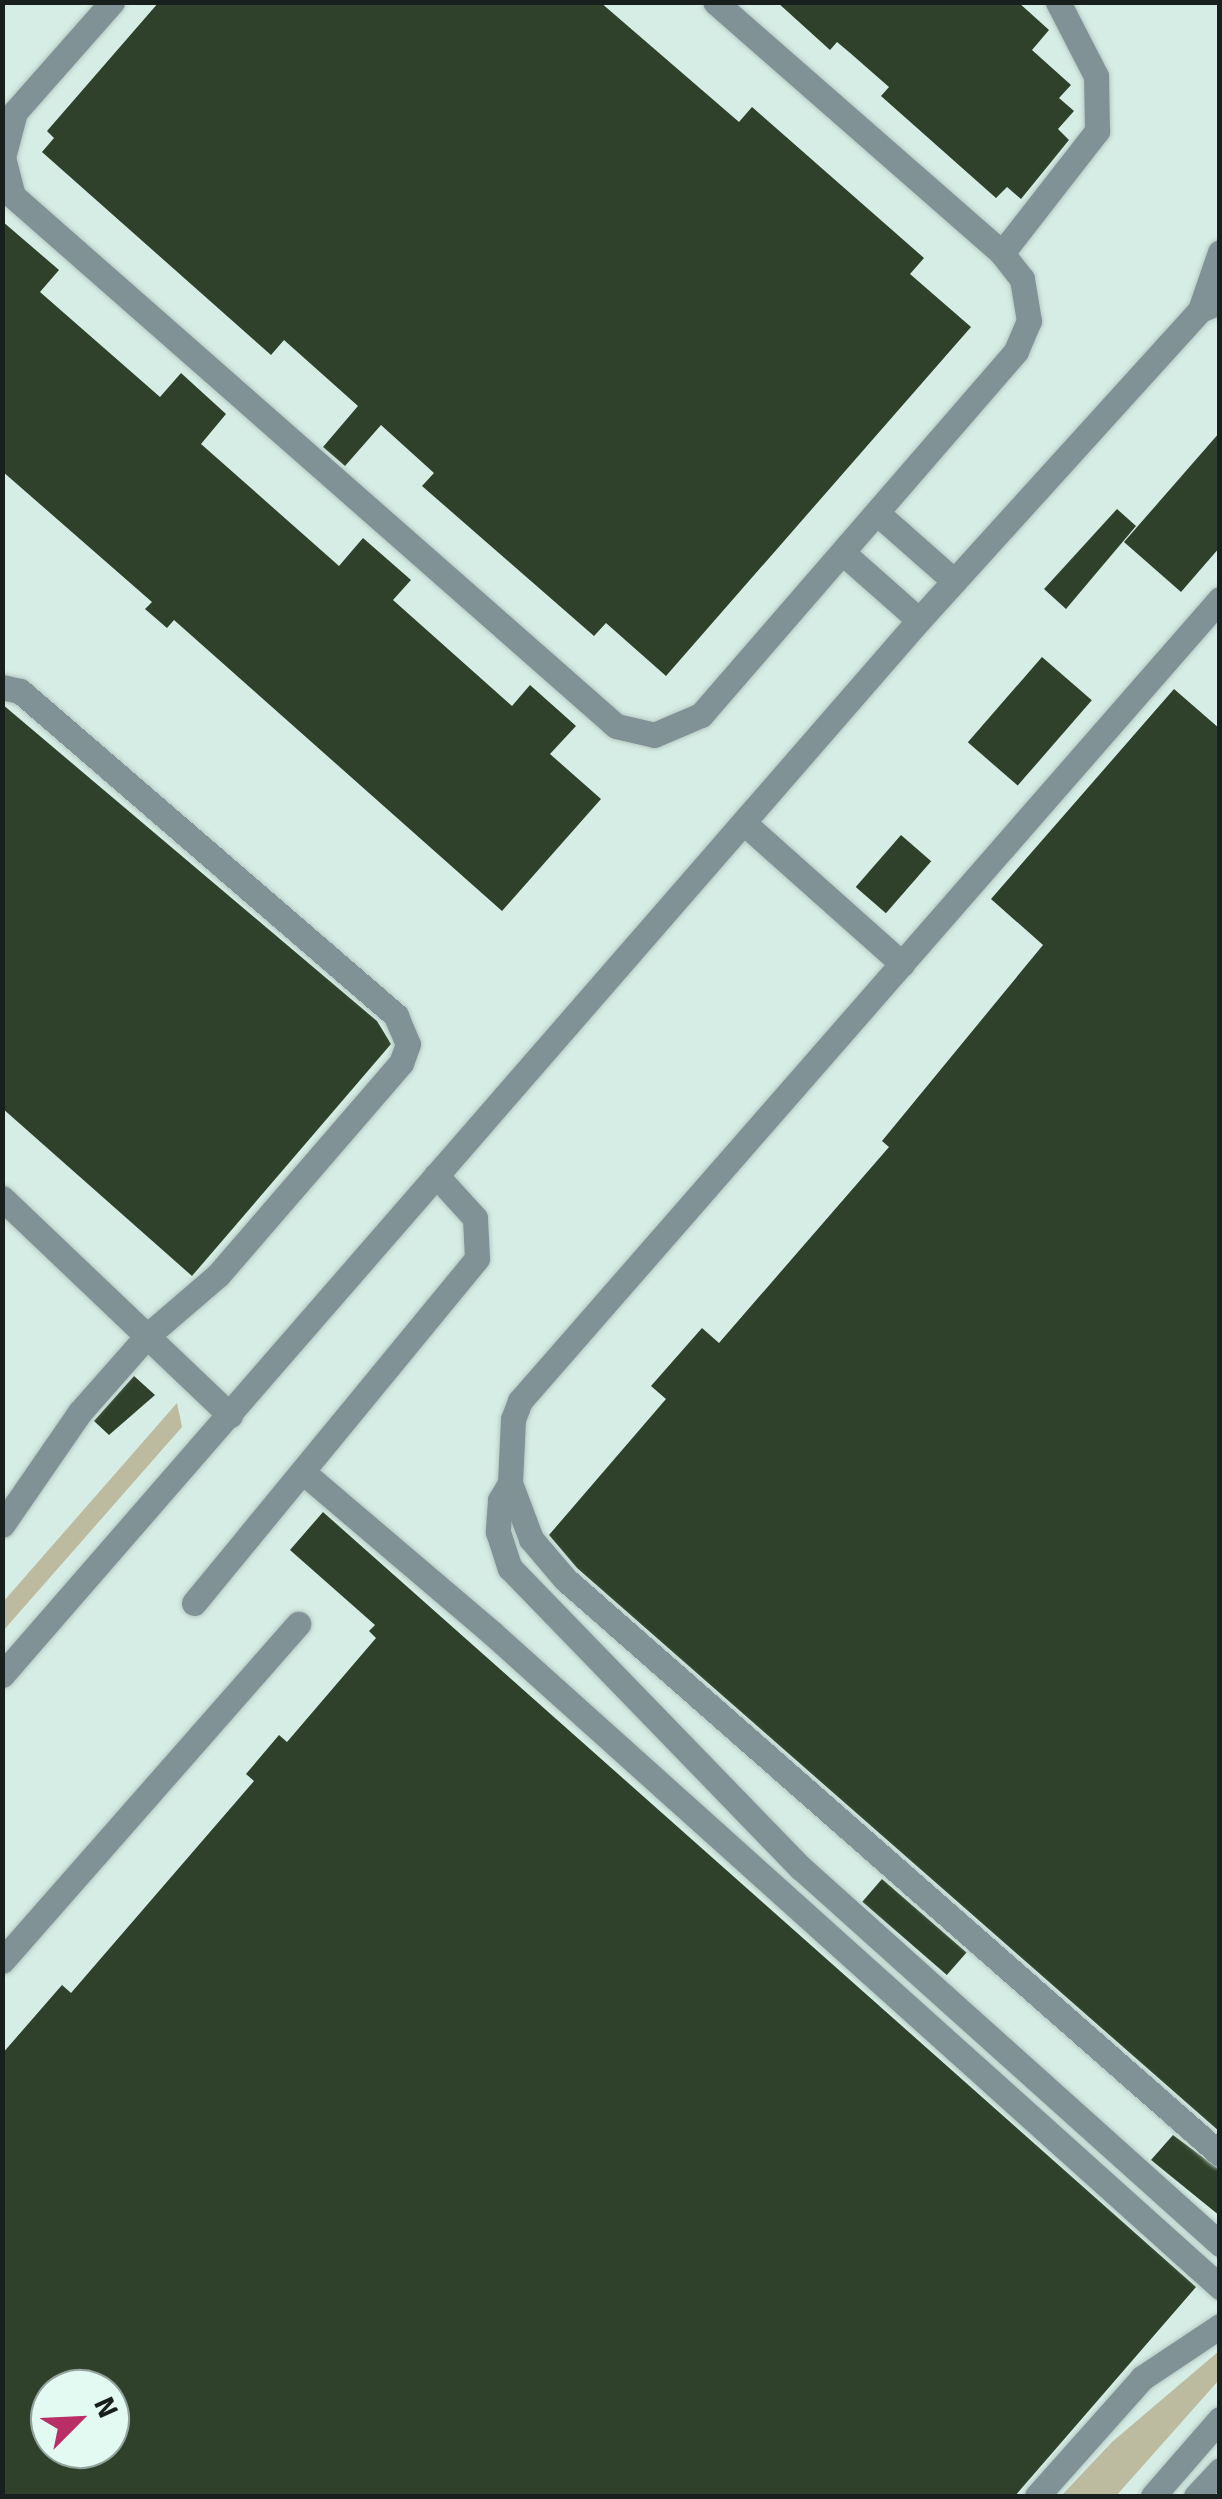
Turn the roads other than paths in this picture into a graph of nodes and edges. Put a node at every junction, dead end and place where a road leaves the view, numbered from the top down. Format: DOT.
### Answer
graph roads {
  1 [pos="112,2"];
  2 [pos="715,2"];
  3 [pos="1058,2"];
  4 [pos="1220,252"];
  5 [pos="1002,253"];
  6 [pos="1210,306"];
  7 [pos="877,514"];
  8 [pos="843,552"];
  9 [pos="954,581"];
  10 [pos="1220,599"];
  11 [pos="918,620"];
  12 [pos="2,687"];
  13 [pos="744,823"];
  14 [pos="902,964"];
  15 [pos="436,1175"];
  16 [pos="2,1198"];
  17 [pos="147,1336"];
  18 [pos="230,1415"];
  19 [pos="304,1473"];
  20 [pos="510,1483"];
  21 [pos="2,1525"];
  22 [pos="194,1603"];
  23 [pos="298,1624"];
  24 [pos="2,1675"];
  25 [pos="2,1961"];
  26 [pos="1220,2154"];
  27 [pos="1220,2244"];
  28 [pos="1220,2288"];
  29 [pos="1220,2326"];
  30 [pos="1220,2419"];
  31 [pos="1220,2470"];
  32 [pos="1037,2496"];
  33 [pos="1153,2496"];
  34 [pos="1196,2496"];
  1 -- 8 [label="street"];
  2 -- 5 [label="street"];
  3 -- 5 [label="street"];
  4 -- 6 [label="street"];
  5 -- 7 [label="street"];
  6 -- 9 [label="street"];
  7 -- 8 [label="street"];
  7 -- 9 [label="street"];
  8 -- 11 [label="street"];
  9 -- 11 [label="street"];
  10 -- 14 [label="street"];
  11 -- 13 [label="street"];
  12 -- 17 [label="street"];
  13 -- 14 [label="street"];
  13 -- 15 [label="street"];
  14 -- 20 [label="street"];
  15 -- 18 [label="street"];
  15 -- 19 [label="street"];
  16 -- 17 [label="street"];
  17 -- 18 [label="street"];
  17 -- 21 [label="street"];
  18 -- 24 [label="street"];
  19 -- 22 [label="street"];
  19 -- 28 [label="street"];
  20 -- 26 [label="street"];
  20 -- 27 [label="street"];
  23 -- 25 [label="street"];
  29 -- 32 [label="street"];
  30 -- 33 [label="street"];
  31 -- 34 [label="street"];
}
